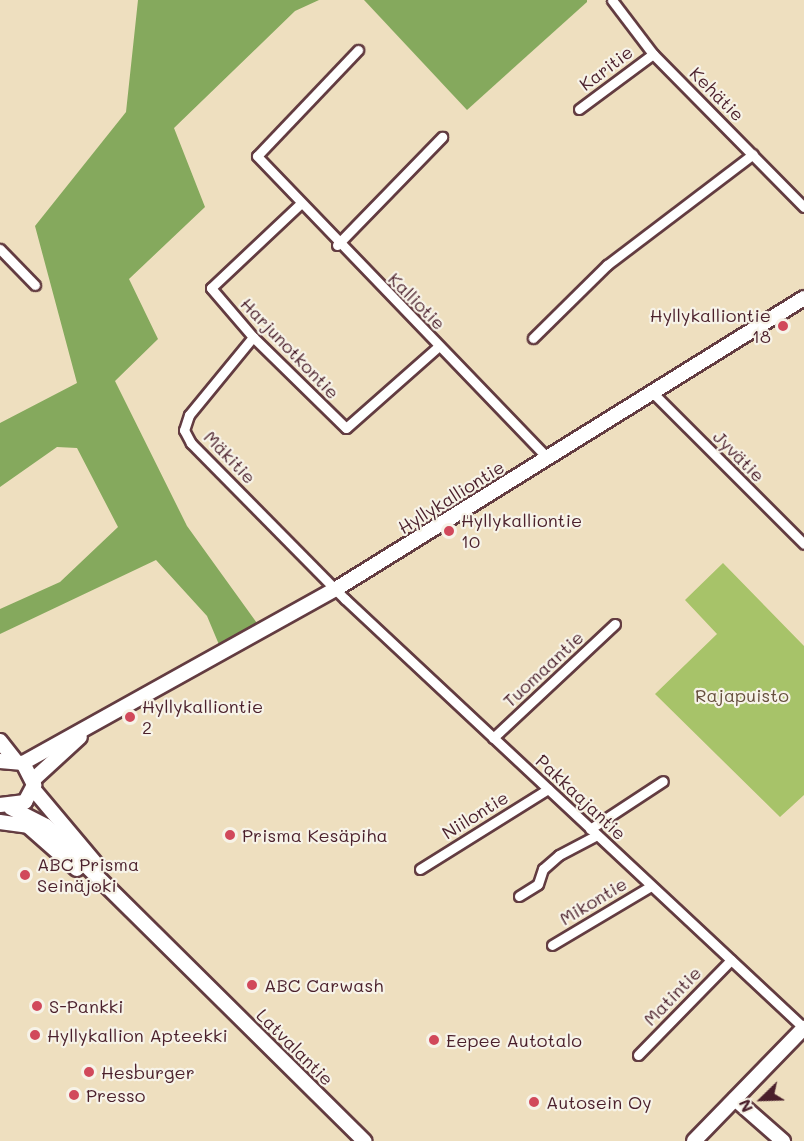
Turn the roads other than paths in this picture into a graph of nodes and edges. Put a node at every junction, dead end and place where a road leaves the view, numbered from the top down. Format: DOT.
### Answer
graph roads {
  1 [pos="612,0"];
  2 [pos="358,50"];
  3 [pos="653,54"];
  4 [pos="579,109"];
  5 [pos="442,137"];
  6 [pos="753,154"];
  7 [pos="299,205"];
  8 [pos="804,207"];
  9 [pos="338,245"];
  10 [pos="0,249"];
  11 [pos="35,285"];
  12 [pos="804,298"];
  13 [pos="253,337"];
  14 [pos="533,338"];
  15 [pos="439,346"];
  16 [pos="651,391"];
  17 [pos="548,458"];
  18 [pos="804,544"];
  19 [pos="336,589"];
  20 [pos="615,624"];
  21 [pos="111,714"];
  22 [pos="493,738"];
  23 [pos="0,741"];
  24 [pos="13,761"];
  25 [pos="663,781"];
  26 [pos="34,784"];
  27 [pos="548,789"];
  28 [pos="3,806"];
  29 [pos="0,822"];
  30 [pos="593,832"];
  31 [pos="420,869"];
  32 [pos="651,886"];
  33 [pos="108,890"];
  34 [pos="519,896"];
  35 [pos="125,902"];
  36 [pos="552,945"];
  37 [pos="730,960"];
  38 [pos="804,1028"];
  39 [pos="638,1055"];
  40 [pos="735,1099"];
  41 [pos="364,1141"];
  42 [pos="694,1141"];
  43 [pos="783,1141"];
  1 -- 3 [label="street, Kehätie"];
  2 -- 7 [label="street, Kalliotie"];
  3 -- 4 [label="street, Karitie"];
  3 -- 6 [label="street, Kehätie"];
  5 -- 9 [label="street"];
  6 -- 8 [label="street, Kehätie"];
  6 -- 14 [label="street"];
  7 -- 9 [label="street, Kalliotie"];
  7 -- 13 [label="street, Harjunotkontie"];
  9 -- 15 [label="street, Kalliotie"];
  10 -- 11 [label="street"];
  12 -- 16 [label="main road, Hyllykalliontie"];
  13 -- 15 [label="street, Harjunotkontie"];
  13 -- 19 [label="street, Mäkitie"];
  15 -- 17 [label="street, Kalliotie"];
  16 -- 17 [label="main road, Hyllykalliontie"];
  16 -- 18 [label="street, Jyvätie"];
  17 -- 19 [label="main road, Hyllykalliontie"];
  19 -- 21 [label="main road, Hyllykalliontie"];
  19 -- 22 [label="street, Pakkaajantie"];
  20 -- 22 [label="street, Tuomaantie"];
  21 -- 24 [label="main road, Hyllykalliontie"];
  21 -- 26 [label="main road, Hyllykalliontie"];
  22 -- 27 [label="street, Pakkaajantie"];
  23 -- 24 [label="main road, Latvalantie"];
  24 -- 26 [label="main road, Latvalantie"];
  25 -- 30 [label="street"];
  26 -- 28 [label="main road, Hyllykalliontie"];
  26 -- 35 [label="main road, Latvalantie"];
  27 -- 30 [label="street, Pakkaajantie"];
  27 -- 31 [label="street, Niilontie"];
  28 -- 33 [label="main road, Latvalantie"];
  29 -- 33 [label="main road"];
  30 -- 32 [label="street, Pakkaajantie"];
  30 -- 34 [label="street"];
  32 -- 36 [label="street, Mikontie"];
  32 -- 37 [label="street, Pakkaajantie"];
  33 -- 35 [label="main road, Latvalantie"];
  35 -- 41 [label="main road, Latvalantie"];
  37 -- 38 [label="street, Pakkaajantie"];
  37 -- 39 [label="street, Matintie"];
  38 -- 40 [label="main road"];
  40 -- 42 [label="main road"];
  40 -- 43 [label="main road"];
}
